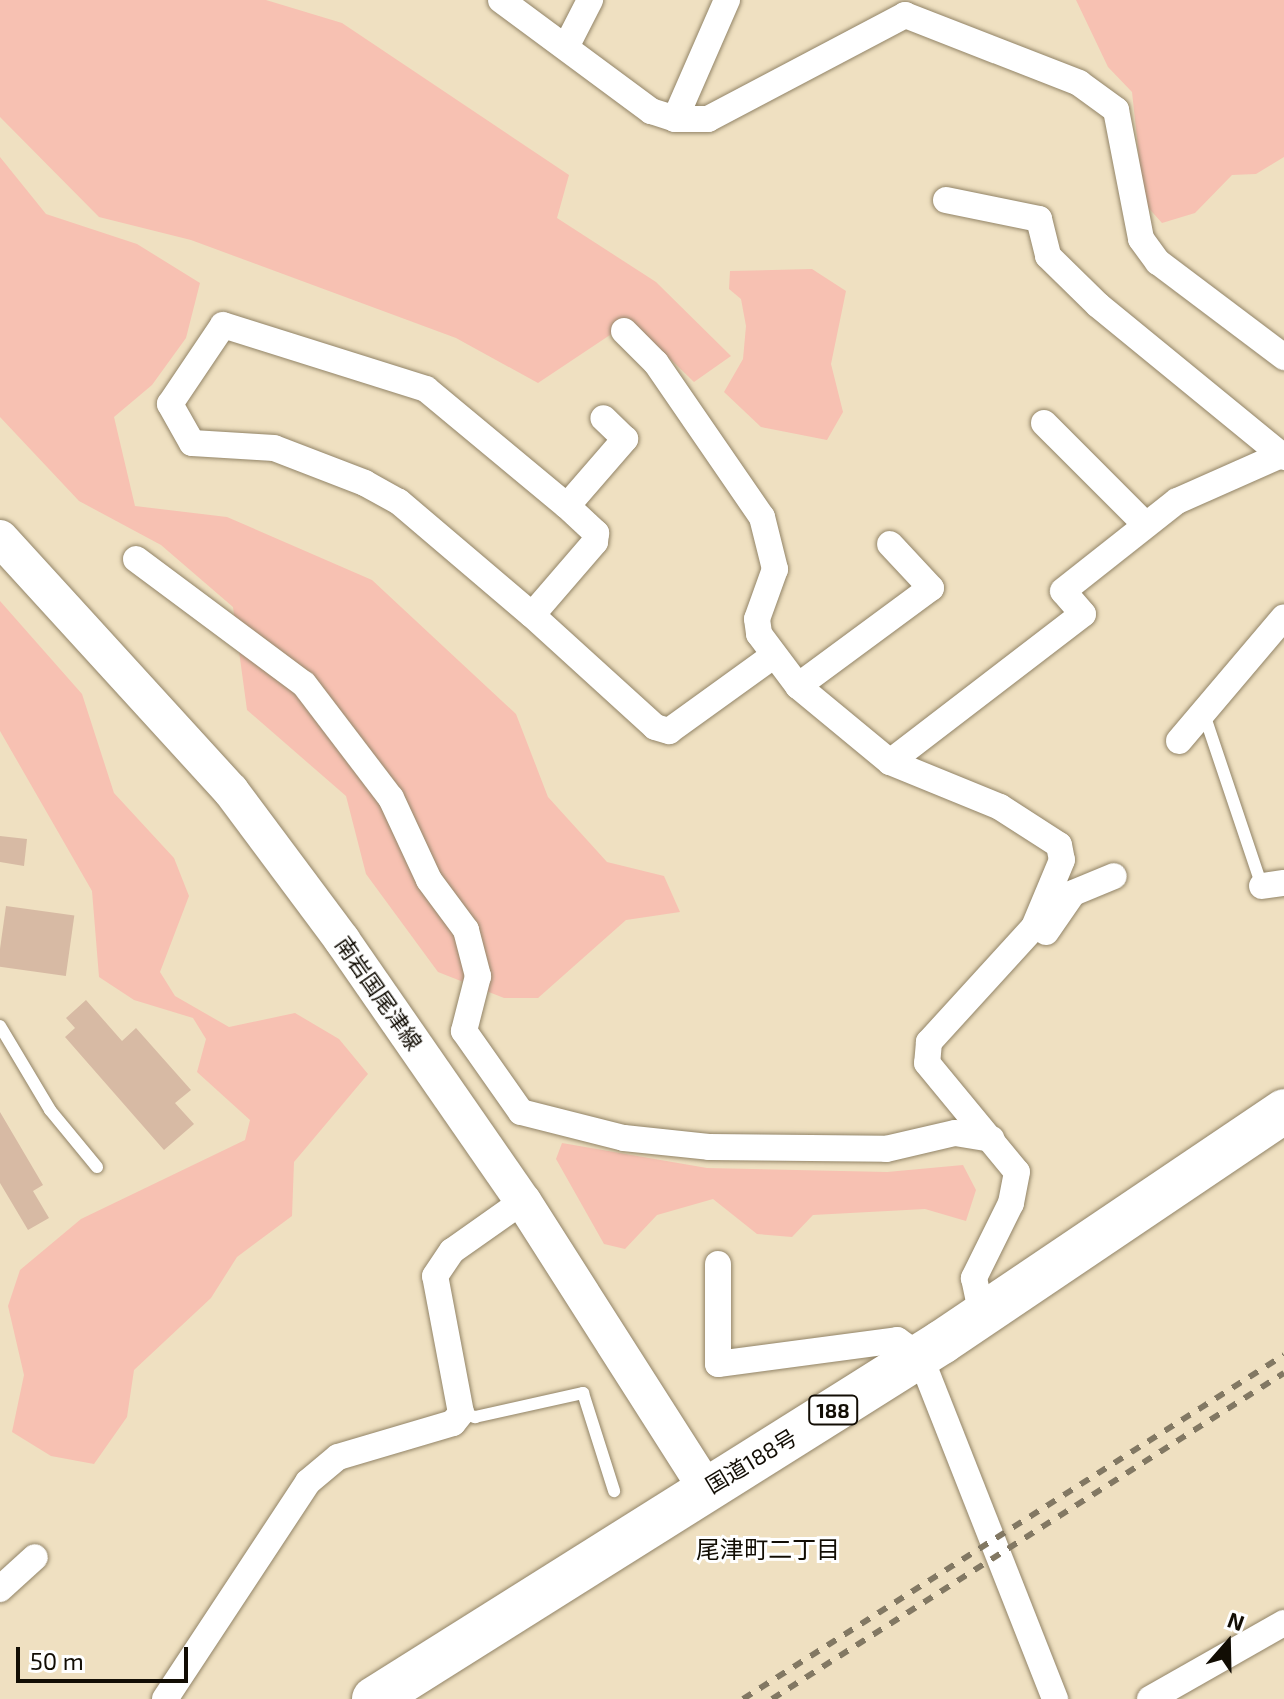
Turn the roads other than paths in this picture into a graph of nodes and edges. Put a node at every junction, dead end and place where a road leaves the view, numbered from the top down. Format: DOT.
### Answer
graph roads {
  1 [pos="501,0"];
  2 [pos="590,0"];
  3 [pos="727,0"];
  4 [pos="566,47"];
  5 [pos="675,119"];
  6 [pos="946,200"];
  7 [pos="624,331"];
  8 [pos="1284,357"];
  9 [pos="603,418"];
  10 [pos="1044,423"];
  11 [pos="1283,456"];
  12 [pos="567,506"];
  13 [pos="1146,525"];
  14 [pos="0,538"];
  15 [pos="890,544"];
  16 [pos="136,559"];
  17 [pos="532,615"];
  18 [pos="1284,617"];
  19 [pos="773,656"];
  20 [pos="798,686"];
  21 [pos="1203,711"];
  22 [pos="1179,741"];
  23 [pos="890,762"];
  24 [pos="1114,876"];
  25 [pos="1273,884"];
  26 [pos="1020,947"];
  27 [pos="0,1026"];
  28 [pos="1284,1111"];
  29 [pos="992,1139"];
  30 [pos="97,1167"];
  31 [pos="523,1201"];
  32 [pos="718,1264"];
  33 [pos="982,1316"];
  34 [pos="920,1356"];
  35 [pos="461,1413"];
  36 [pos="706,1488"];
  37 [pos="614,1491"];
  38 [pos="35,1557"];
  39 [pos="0,1589"];
  40 [pos="1284,1623"];
  41 [pos="165,1699"];
  42 [pos="374,1699"];
  43 [pos="1055,1699"];
  44 [pos="1150,1699"];
  1 -- 4 [label="street"];
  2 -- 4 [label="street"];
  3 -- 5 [label="street"];
  4 -- 5 [label="street"];
  5 -- 8 [label="street"];
  6 -- 11 [label="street"];
  7 -- 19 [label="street"];
  9 -- 12 [label="street"];
  10 -- 13 [label="street"];
  11 -- 13 [label="street"];
  12 -- 17 [label="street"];
  12 -- 17 [label="street"];
  13 -- 23 [label="street"];
  14 -- 31 [label="main road, 南岩国尾津線"];
  15 -- 20 [label="street"];
  16 -- 29 [label="street"];
  17 -- 19 [label="street"];
  18 -- 21 [label="street"];
  19 -- 20 [label="street"];
  20 -- 23 [label="street"];
  21 -- 22 [label="street"];
  21 -- 25 [label="lane"];
  23 -- 26 [label="street"];
  24 -- 26 [label="street"];
  26 -- 29 [label="street"];
  27 -- 30 [label="lane"];
  28 -- 33 [label="highway, 国道188号 / 188"];
  29 -- 33 [label="street"];
  31 -- 35 [label="street"];
  31 -- 36 [label="main road, 南岩国尾津線"];
  32 -- 34 [label="street"];
  33 -- 34 [label="highway, 国道188号 / 188"];
  34 -- 36 [label="highway, 国道188号 / 188"];
  34 -- 43 [label="street"];
  35 -- 37 [label="lane"];
  35 -- 41 [label="street"];
  36 -- 42 [label="highway, 国道188号 / 188"];
  38 -- 39 [label="street"];
  40 -- 44 [label="street"];
}
